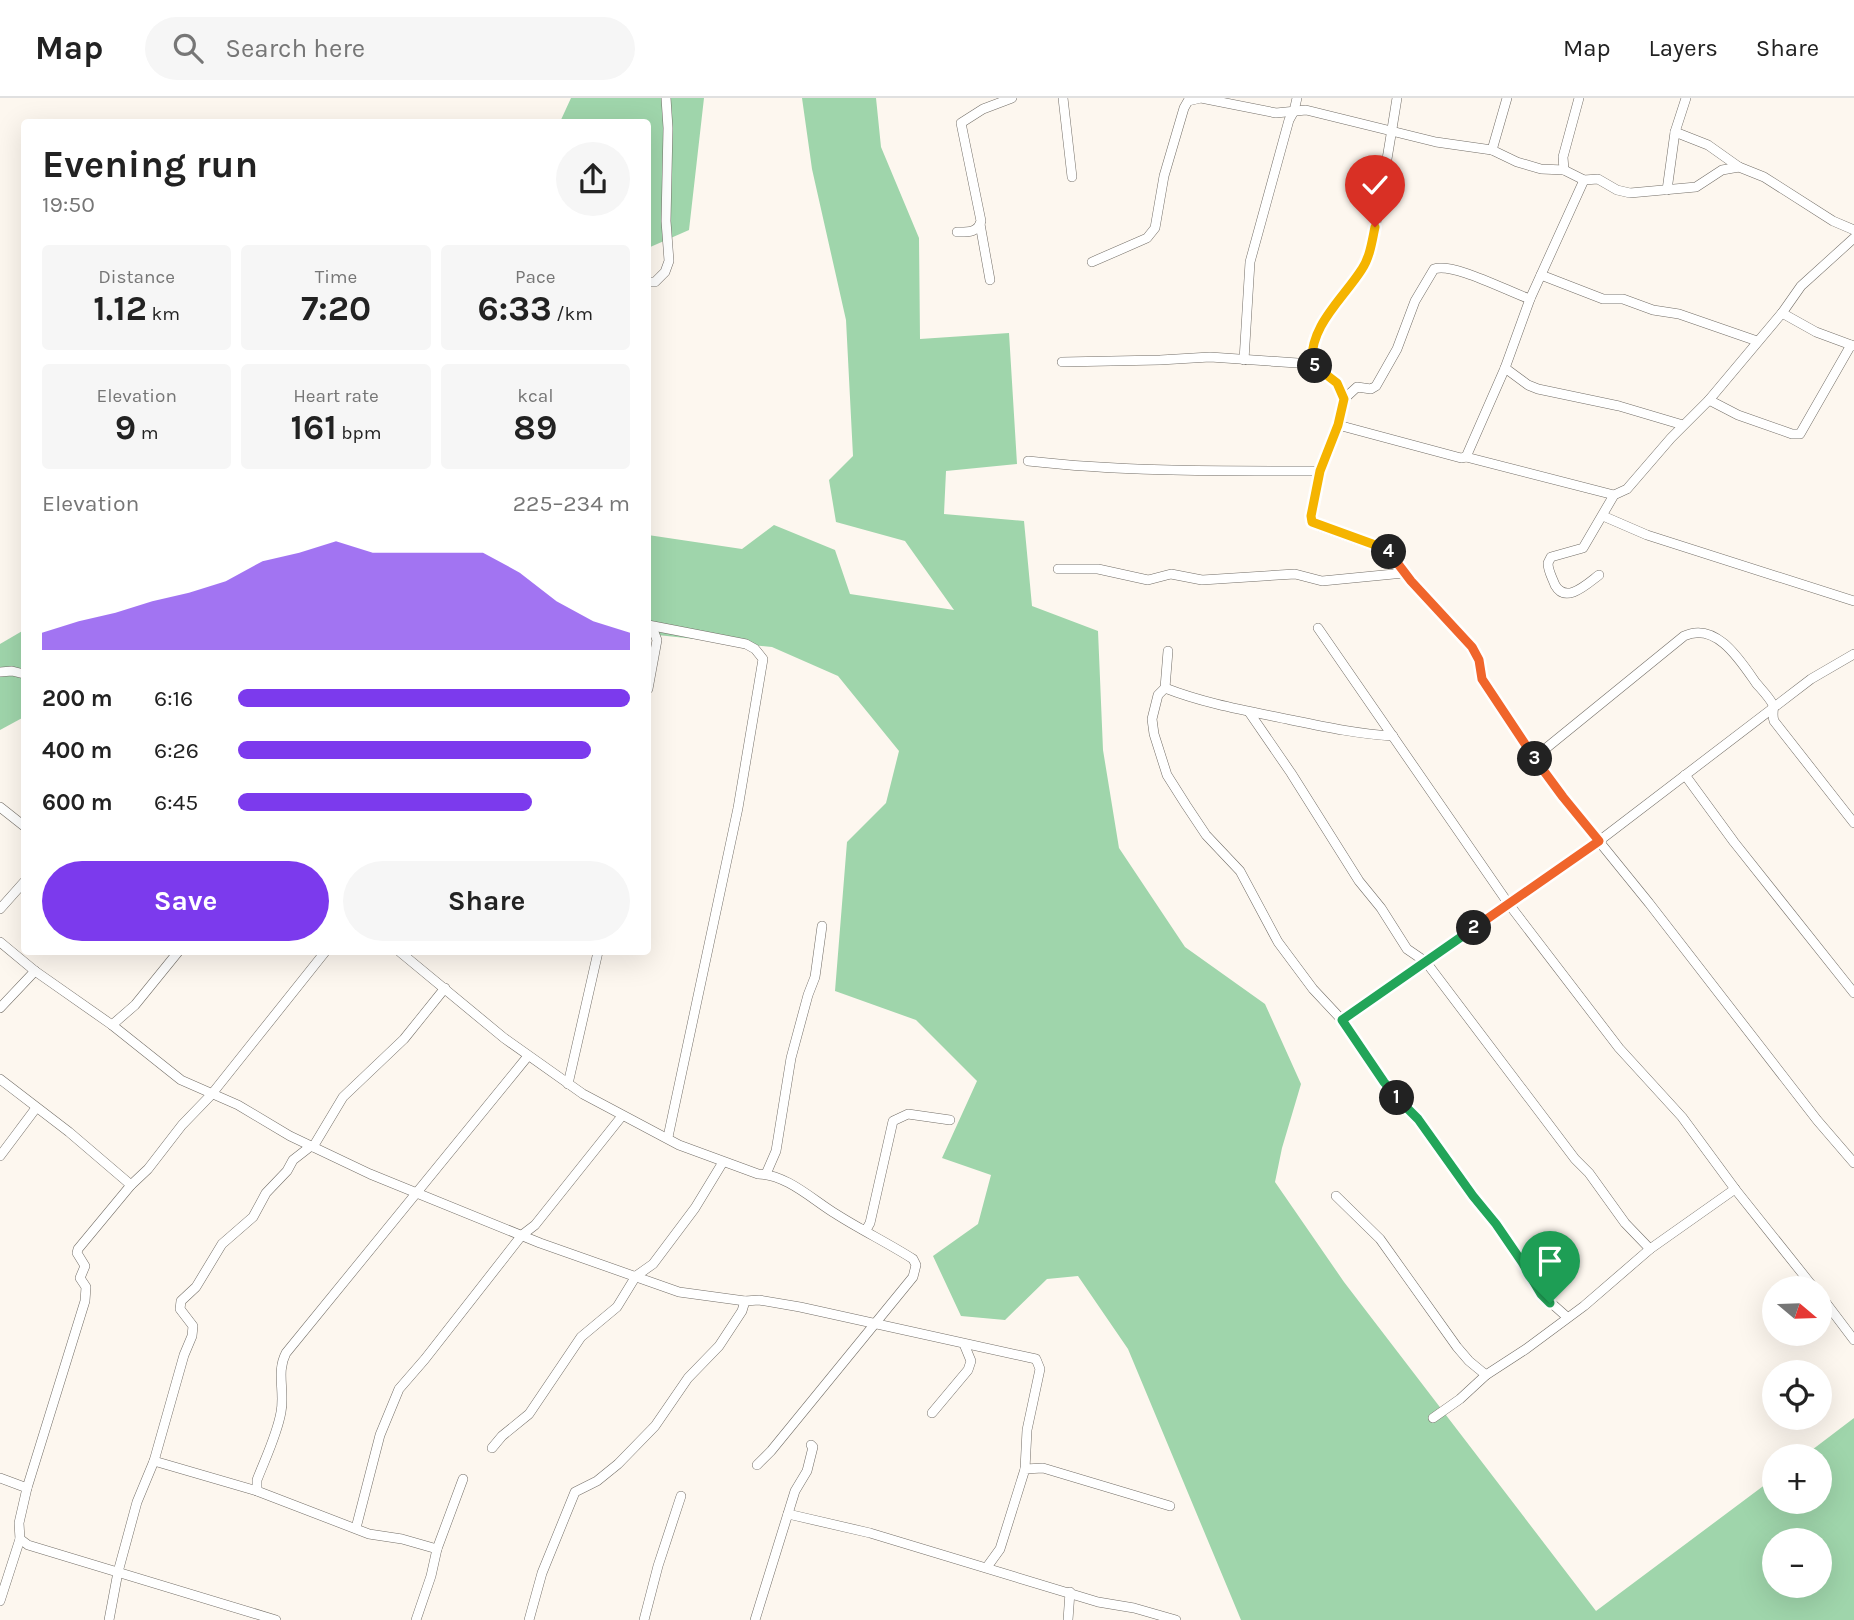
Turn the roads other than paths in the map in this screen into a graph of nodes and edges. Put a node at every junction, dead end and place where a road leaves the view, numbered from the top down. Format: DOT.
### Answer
graph roads {
  1 [pos="666,98"];
  2 [pos="1012,98"];
  3 [pos="1063,98"];
  4 [pos="1297,98"];
  5 [pos="1396,98"];
  6 [pos="1507,98"];
  7 [pos="1580,98"];
  8 [pos="1686,98"];
  9 [pos="1294,111"];
  10 [pos="1392,131"];
  11 [pos="1675,132"];
  12 [pos="1492,150"];
  13 [pos="1563,157"];
  14 [pos="1739,167"];
  15 [pos="1552,169"];
  16 [pos="1564,170"];
  17 [pos="1072,177"];
  18 [pos="1584,180"];
  19 [pos="1667,190"];
  20 [pos="981,224"];
  21 [pos="1854,230"];
  22 [pos="957,232"];
  23 [pos="1854,239"];
  24 [pos="1092,262"];
  25 [pos="1541,275"];
  26 [pos="990,280"];
  27 [pos="651,282"];
  28 [pos="1530,299"];
  29 [pos="1782,313"];
  30 [pos="1758,341"];
  31 [pos="1852,345"];
  32 [pos="1244,360"];
  33 [pos="1062,362"];
  34 [pos="1312,364"];
  35 [pos="1505,369"];
  36 [pos="1344,399"];
  37 [pos="1709,400"];
  38 [pos="1659,419"];
  39 [pos="1338,425"];
  40 [pos="1683,425"];
  41 [pos="1671,438"];
  42 [pos="1466,457"];
  43 [pos="1028,461"];
  44 [pos="1320,471"];
  45 [pos="1614,495"];
  46 [pos="1603,516"];
  47 [pos="1058,569"];
  48 [pos="1404,573"];
  49 [pos="1599,575"];
  50 [pos="1854,601"];
  51 [pos="651,626"];
  52 [pos="651,628"];
  53 [pos="1318,628"];
  54 [pos="1168,651"];
  55 [pos="1854,654"];
  56 [pos="0,672"];
  57 [pos="21,672"];
  58 [pos="651,673"];
  59 [pos="1165,688"];
  60 [pos="1773,707"];
  61 [pos="1249,712"];
  62 [pos="1393,736"];
  63 [pos="1534,758"];
  64 [pos="1685,775"];
  65 [pos="0,807"];
  66 [pos="1854,823"];
  67 [pos="21,824"];
  68 [pos="1599,841"];
  69 [pos="21,885"];
  70 [pos="1508,903"];
  71 [pos="0,909"];
  72 [pos="822,926"];
  73 [pos="0,942"];
  74 [pos="175,955"];
  75 [pos="323,955"];
  76 [pos="404,955"];
  77 [pos="597,955"];
  78 [pos="1426,962"];
  79 [pos="36,971"];
  80 [pos="444,988"];
  81 [pos="1854,993"];
  82 [pos="0,1008"];
  83 [pos="1342,1020"];
  84 [pos="112,1025"];
  85 [pos="528,1056"];
  86 [pos="0,1079"];
  87 [pos="568,1084"];
  88 [pos="211,1095"];
  89 [pos="36,1108"];
  90 [pos="622,1116"];
  91 [pos="950,1120"];
  92 [pos="668,1137"];
  93 [pos="312,1146"];
  94 [pos="0,1156"];
  95 [pos="723,1162"];
  96 [pos="1854,1163"];
  97 [pos="766,1174"];
  98 [pos="131,1185"];
  99 [pos="1735,1189"];
  100 [pos="416,1193"];
  101 [pos="1336,1196"];
  102 [pos="861,1229"];
  103 [pos="522,1235"];
  104 [pos="1650,1249"];
  105 [pos="636,1276"];
  106 [pos="1804,1276"];
  107 [pos="745,1301"];
  108 [pos="1832,1311"];
  109 [pos="1567,1317"];
  110 [pos="874,1324"];
  111 [pos="1854,1340"];
  112 [pos="964,1344"];
  113 [pos="1486,1375"];
  114 [pos="932,1413"];
  115 [pos="1433,1418"];
  116 [pos="811,1445"];
  117 [pos="492,1448"];
  118 [pos="153,1461"];
  119 [pos="757,1465"];
  120 [pos="1025,1469"];
  121 [pos="0,1478"];
  122 [pos="463,1479"];
  123 [pos="257,1480"];
  124 [pos="246,1487"];
  125 [pos="27,1488"];
  126 [pos="257,1491"];
  127 [pos="681,1496"];
  128 [pos="1170,1506"];
  129 [pos="788,1514"];
  130 [pos="356,1528"];
  131 [pos="20,1539"];
  132 [pos="438,1549"];
  133 [pos="986,1567"];
  134 [pos="118,1572"];
  135 [pos="1070,1592"];
  136 [pos="0,1601"];
  137 [pos="759,1619"];
  138 [pos="109,1620"];
  139 [pos="276,1620"];
  140 [pos="416,1620"];
  141 [pos="529,1620"];
  142 [pos="644,1620"];
  143 [pos="1068,1620"];
  144 [pos="1176,1620"];
  1 -- 27 [label="street"];
  2 -- 20 [label="street"];
  3 -- 17 [label="street"];
  4 -- 9 [label="street"];
  5 -- 10 [label="street"];
  6 -- 12 [label="street"];
  7 -- 13 [label="street"];
  8 -- 11 [label="street"];
  9 -- 10 [label="street"];
  9 -- 24 [label="street"];
  9 -- 32 [label="street"];
  10 -- 12 [label="street"];
  10 -- 34 [label="street"];
  11 -- 14 [label="street"];
  11 -- 19 [label="street"];
  12 -- 15 [label="street"];
  13 -- 15 [label="street"];
  13 -- 16 [label="street"];
  14 -- 19 [label="street"];
  14 -- 21 [label="street"];
  15 -- 16 [label="street"];
  16 -- 18 [label="street"];
  18 -- 19 [label="street"];
  18 -- 25 [label="street"];
  20 -- 22 [label="street"];
  20 -- 26 [label="street"];
  23 -- 29 [label="street"];
  25 -- 28 [label="street"];
  25 -- 30 [label="street"];
  28 -- 35 [label="street"];
  28 -- 36 [label="street"];
  29 -- 30 [label="street"];
  29 -- 31 [label="street"];
  30 -- 37 [label="street"];
  31 -- 37 [label="street"];
  32 -- 33 [label="street"];
  32 -- 34 [label="street"];
  34 -- 36 [label="street"];
  35 -- 38 [label="street"];
  35 -- 42 [label="street"];
  36 -- 39 [label="street"];
  37 -- 40 [label="street"];
  38 -- 40 [label="street"];
  38 -- 41 [label="street"];
  39 -- 42 [label="street"];
  39 -- 44 [label="street"];
  40 -- 41 [label="street"];
  41 -- 45 [label="street"];
  42 -- 45 [label="street"];
  43 -- 44 [label="street"];
  44 -- 48 [label="street"];
  45 -- 46 [label="street"];
  46 -- 49 [label="street"];
  46 -- 50 [label="street"];
  47 -- 48 [label="street"];
  48 -- 63 [label="street"];
  51 -- 92 [label="street"];
  52 -- 58 [label="street"];
  53 -- 62 [label="street"];
  54 -- 59 [label="street"];
  55 -- 60 [label="street"];
  56 -- 57 [label="street"];
  59 -- 61 [label="street"];
  59 -- 83 [label="street"];
  60 -- 63 [label="street"];
  60 -- 64 [label="street"];
  60 -- 66 [label="street"];
  61 -- 62 [label="street"];
  61 -- 78 [label="street"];
  62 -- 70 [label="street"];
  63 -- 68 [label="street"];
  64 -- 68 [label="street"];
  64 -- 81 [label="street"];
  65 -- 67 [label="street"];
  68 -- 70 [label="street"];
  68 -- 96 [label="street"];
  69 -- 71 [label="street"];
  70 -- 78 [label="street"];
  70 -- 99 [label="street"];
  72 -- 97 [label="street"];
  73 -- 79 [label="street"];
  74 -- 84 [label="street"];
  75 -- 88 [label="street"];
  76 -- 80 [label="street"];
  77 -- 87 [label="street"];
  78 -- 83 [label="street"];
  78 -- 104 [label="street"];
  79 -- 82 [label="street"];
  79 -- 84 [label="street"];
  80 -- 85 [label="street"];
  80 -- 93 [label="street"];
  83 -- 109 [label="street"];
  84 -- 88 [label="street"];
  85 -- 87 [label="street"];
  85 -- 100 [label="street"];
  86 -- 89 [label="street"];
  87 -- 90 [label="street"];
  88 -- 93 [label="street"];
  88 -- 98 [label="street"];
  89 -- 94 [label="street"];
  89 -- 98 [label="street"];
  90 -- 92 [label="street"];
  90 -- 103 [label="street"];
  91 -- 102 [label="street"];
  92 -- 95 [label="street"];
  93 -- 100 [label="street"];
  93 -- 118 [label="street"];
  95 -- 97 [label="street"];
  95 -- 105 [label="street"];
  97 -- 102 [label="street"];
  98 -- 125 [label="street"];
  99 -- 104 [label="street"];
  99 -- 106 [label="street"];
  100 -- 103 [label="street"];
  100 -- 123 [label="street"];
  101 -- 113 [label="street"];
  102 -- 110 [label="street"];
  103 -- 105 [label="street"];
  103 -- 130 [label="street"];
  104 -- 109 [label="street"];
  105 -- 107 [label="street"];
  105 -- 117 [label="street"];
  107 -- 110 [label="street"];
  107 -- 141 [label="street"];
  108 -- 111 [label="street"];
  109 -- 113 [label="street"];
  110 -- 112 [label="street"];
  110 -- 119 [label="street"];
  112 -- 114 [label="street"];
  112 -- 120 [label="street"];
  113 -- 115 [label="street"];
  116 -- 129 [label="street"];
  118 -- 124 [label="street"];
  118 -- 134 [label="street"];
  120 -- 128 [label="street"];
  120 -- 133 [label="street"];
  121 -- 125 [label="street"];
  122 -- 132 [label="street"];
  123 -- 124 [label="street"];
  123 -- 126 [label="street"];
  124 -- 126 [label="street"];
  125 -- 131 [label="street"];
  126 -- 130 [label="street"];
  127 -- 142 [label="street"];
  129 -- 133 [label="street"];
  129 -- 137 [label="street"];
  130 -- 132 [label="street"];
  131 -- 134 [label="street"];
  131 -- 136 [label="street"];
  132 -- 140 [label="street"];
  133 -- 135 [label="street"];
  134 -- 138 [label="street"];
  134 -- 139 [label="street"];
  135 -- 143 [label="street"];
  135 -- 144 [label="street"];
}
